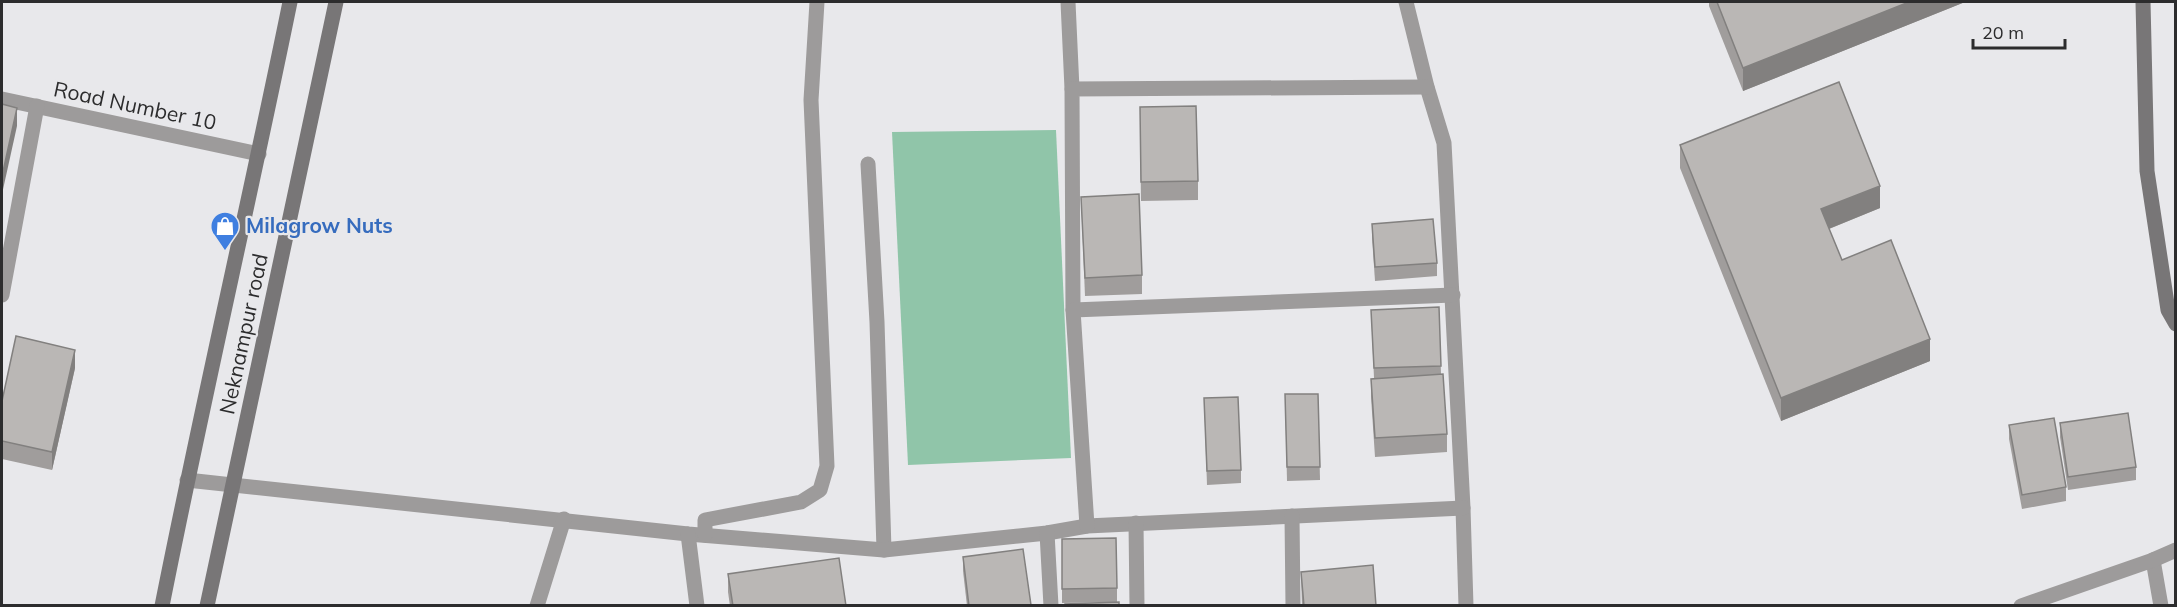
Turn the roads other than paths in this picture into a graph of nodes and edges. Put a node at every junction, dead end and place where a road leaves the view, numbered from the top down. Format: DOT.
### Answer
graph roads {
  1 [pos="290,2"];
  2 [pos="336,2"];
  3 [pos="817,2"];
  4 [pos="1068,2"];
  5 [pos="1406,2"];
  6 [pos="2143,2"];
  7 [pos="1427,87"];
  8 [pos="1072,89"];
  9 [pos="2,99"];
  10 [pos="37,106"];
  11 [pos="259,154"];
  12 [pos="868,164"];
  13 [pos="1453,294"];
  14 [pos="2,296"];
  15 [pos="1073,310"];
  16 [pos="2175,324"];
  17 [pos="187,480"];
  18 [pos="234,485"];
  19 [pos="1463,508"];
  20 [pos="1292,516"];
  21 [pos="564,519"];
  22 [pos="1136,524"];
  23 [pos="1087,526"];
  24 [pos="1047,533"];
  25 [pos="688,534"];
  26 [pos="705,535"];
  27 [pos="884,550"];
  28 [pos="2175,550"];
  29 [pos="2153,560"];
  30 [pos="162,606"];
  31 [pos="207,606"];
  32 [pos="537,606"];
  33 [pos="697,606"];
  34 [pos="1051,606"];
  35 [pos="1137,606"];
  36 [pos="1293,606"];
  37 [pos="1466,606"];
  38 [pos="2021,606"];
  39 [pos="2161,606"];
  1 -- 11 [label="street, Neknampur road"];
  2 -- 18 [label="street, Neknampur road"];
  3 -- 26 [label="street"];
  4 -- 8 [label="street"];
  5 -- 7 [label="street"];
  6 -- 16 [label="street"];
  7 -- 8 [label="street"];
  7 -- 13 [label="street"];
  8 -- 15 [label="street"];
  9 -- 10 [label="street, Road Number 10"];
  10 -- 11 [label="street, Road Number 10"];
  10 -- 14 [label="street"];
  11 -- 17 [label="street, Neknampur road"];
  12 -- 27 [label="street"];
  13 -- 15 [label="street"];
  13 -- 19 [label="street"];
  15 -- 23 [label="street"];
  17 -- 18 [label="street"];
  17 -- 30 [label="street, Neknampur road"];
  18 -- 21 [label="street"];
  18 -- 31 [label="street, Neknampur road"];
  19 -- 20 [label="street"];
  19 -- 37 [label="street"];
  20 -- 22 [label="street"];
  20 -- 36 [label="street"];
  21 -- 25 [label="street"];
  21 -- 32 [label="street"];
  22 -- 23 [label="street"];
  22 -- 35 [label="street"];
  23 -- 24 [label="street"];
  24 -- 27 [label="street"];
  24 -- 34 [label="street"];
  25 -- 26 [label="street"];
  25 -- 33 [label="street"];
  26 -- 27 [label="street"];
  28 -- 29 [label="street"];
  29 -- 38 [label="street"];
  29 -- 39 [label="street"];
}
